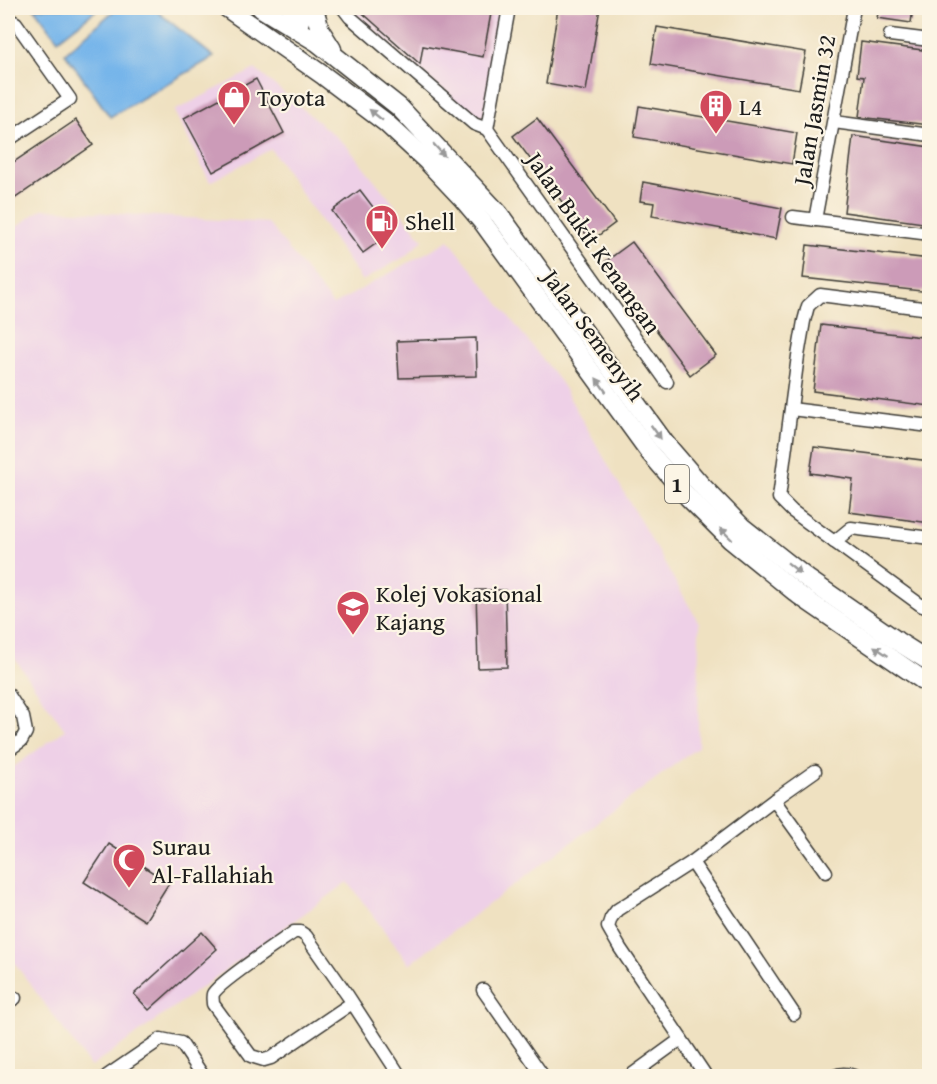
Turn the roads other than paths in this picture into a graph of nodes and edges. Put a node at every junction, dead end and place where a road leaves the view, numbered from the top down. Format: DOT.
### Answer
graph roads {
  1 [pos="227,8"];
  2 [pos="261,8"];
  3 [pos="306,8"];
  4 [pos="314,8"];
  5 [pos="343,8"];
  6 [pos="509,8"];
  7 [pos="854,8"];
  8 [pos="8,19"];
  9 [pos="291,23"];
  10 [pos="256,29"];
  11 [pos="891,35"];
  12 [pos="930,40"];
  13 [pos="298,58"];
  14 [pos="348,67"];
  15 [pos="834,122"];
  16 [pos="487,129"];
  17 [pos="930,135"];
  18 [pos="8,140"];
  19 [pos="793,217"];
  20 [pos="815,220"];
  21 [pos="930,234"];
  22 [pos="930,309"];
  23 [pos="667,382"];
  24 [pos="791,409"];
  25 [pos="930,426"];
  26 [pos="930,538"];
  27 [pos="834,542"];
  28 [pos="930,608"];
  29 [pos="930,662"];
  30 [pos="930,684"];
  31 [pos="8,694"];
  32 [pos="8,750"];
  33 [pos="815,771"];
  34 [pos="774,800"];
  35 [pos="692,862"];
  36 [pos="826,872"];
  37 [pos="483,990"];
  38 [pos="352,1003"];
  39 [pos="794,1014"];
  40 [pos="681,1040"];
  41 [pos="107,1077"];
  42 [pos="203,1077"];
  43 [pos="400,1077"];
  44 [pos="543,1077"];
  45 [pos="630,1077"];
  46 [pos="706,1077"];
  47 [pos="835,1077"];
  48 [pos="854,1077"];
  1 -- 10 [label="main road, Jalan Semenyih / 1"];
  2 -- 9 [label="main road, Jalan Semenyih / 1"];
  3 -- 9 [label="street"];
  4 -- 14 [label="main road"];
  5 -- 16 [label="street"];
  6 -- 16 [label="street"];
  7 -- 15 [label="street, Jalan Jasmin 32"];
  8 -- 18 [label="street"];
  9 -- 10 [label="main road"];
  9 -- 13 [label="main road"];
  9 -- 14 [label="main road, Jalan Semenyih / 1"];
  10 -- 13 [label="main road, Jalan Semenyih / 1"];
  11 -- 12 [label="street"];
  30 -- 13 [label="main road, Jalan Semenyih / 1, one-way"];
  14 -- 29 [label="main road, Jalan Semenyih / 1, one-way"];
  15 -- 17 [label="street"];
  15 -- 20 [label="street, Jalan Jasmin 32"];
  16 -- 23 [label="street, Jalan Bukit Kenangan"];
  19 -- 20 [label="street"];
  20 -- 21 [label="street"];
  22 -- 24 [label="street"];
  24 -- 25 [label="street"];
  24 -- 27 [label="street"];
  26 -- 27 [label="street"];
  27 -- 28 [label="street"];
  31 -- 32 [label="street"];
  33 -- 34 [label="street"];
  34 -- 35 [label="street"];
  34 -- 36 [label="street"];
  35 -- 39 [label="street"];
  35 -- 40 [label="street"];
  37 -- 44 [label="street"];
  38 -- 38 [label="street"];
  38 -- 43 [label="street"];
  40 -- 45 [label="street"];
  40 -- 46 [label="street"];
  41 -- 42 [label="street"];
  47 -- 48 [label="street"];
}
